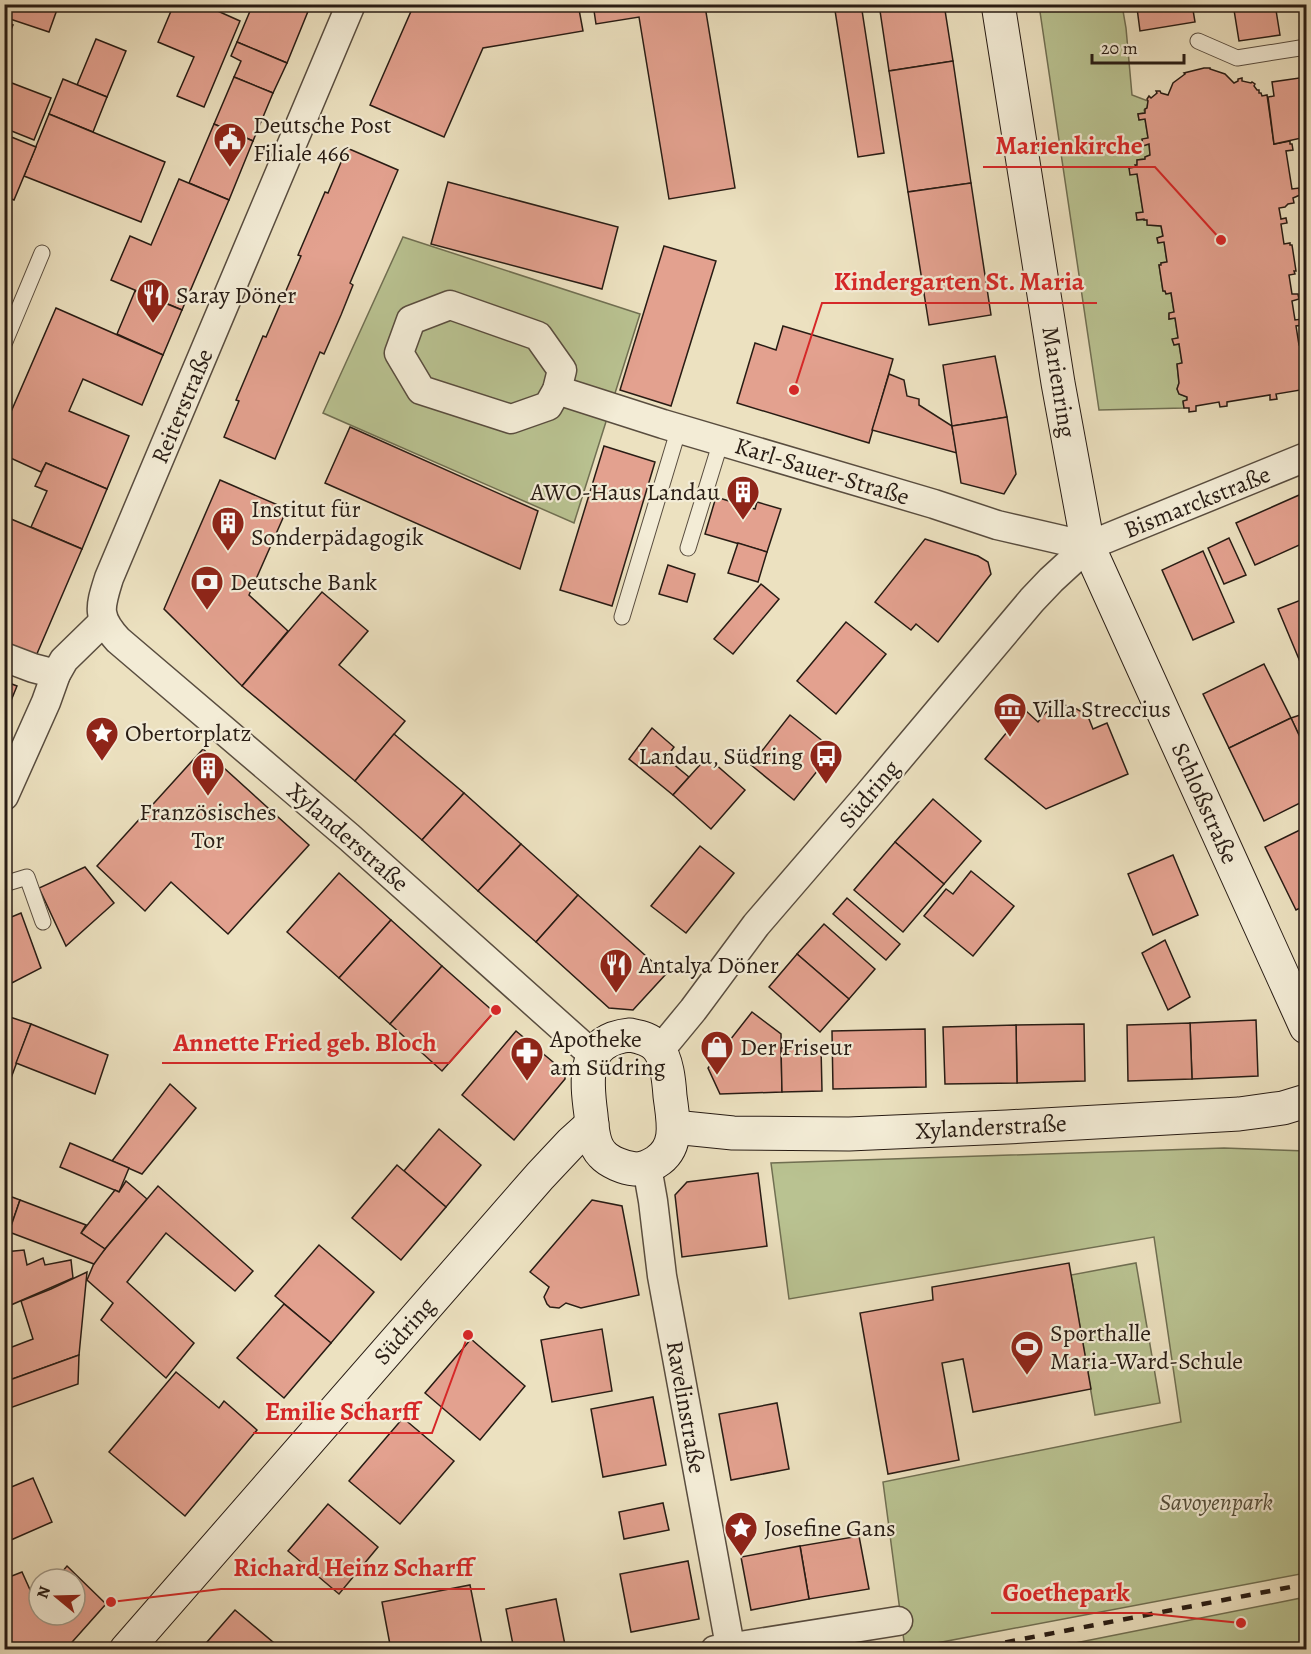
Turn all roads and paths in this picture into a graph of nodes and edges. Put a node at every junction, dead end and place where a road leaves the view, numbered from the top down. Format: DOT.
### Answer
graph roads {
  1 [pos="351,4"];
  2 [pos="999,4"];
  3 [pos="1198,41"];
  4 [pos="1306,47"];
  5 [pos="42,254"];
  6 [pos="4,344"];
  7 [pos="557,390"];
  8 [pos="679,429"];
  9 [pos="721,441"];
  10 [pos="1306,457"];
  11 [pos="1088,546"];
  12 [pos="688,548"];
  13 [pos="622,617"];
  14 [pos="103,622"];
  15 [pos="4,657"];
  16 [pos="56,674"];
  17 [pos="4,796"];
  18 [pos="4,884"];
  19 [pos="43,922"];
  20 [pos="1306,1027"];
  21 [pos="660,1050"];
  22 [pos="593,1055"];
  23 [pos="1306,1101"];
  24 [pos="592,1125"];
  25 [pos="674,1127"];
  26 [pos="647,1167"];
  27 [pos="898,1621"];
  28 [pos="723,1648"];
  29 [pos="126,1650"];
  1 -- 14 [label="street, Reiterstraße"];
  2 -- 11 [label="street, Marienring"];
  3 -- 4 [label="lane"];
  5 -- 6 [label="lane"];
  7 -- 7 [label="street"];
  7 -- 8 [label="street, Karl-Sauer-Straße"];
  8 -- 9 [label="street, Karl-Sauer-Straße"];
  8 -- 13 [label="lane"];
  9 -- 11 [label="street, Karl-Sauer-Straße"];
  9 -- 12 [label="lane"];
  10 -- 11 [label="street, Bismarckstraße"];
  11 -- 20 [label="street, Schloßstraße"];
  11 -- 21 [label="street, Südring"];
  14 -- 16 [label="street"];
  14 -- 22 [label="street, Xylanderstraße"];
  15 -- 16 [label="street"];
  16 -- 17 [label="street"];
  18 -- 19 [label="lane"];
  21 -- 22 [label="street"];
  21 -- 25 [label="street"];
  22 -- 24 [label="street"];
  23 -- 25 [label="street, Xylanderstraße"];
  24 -- 26 [label="street"];
  24 -- 29 [label="street, Südring"];
  25 -- 26 [label="street"];
  26 -- 28 [label="street, Ravelinstraße"];
  27 -- 28 [label="street"];
}
